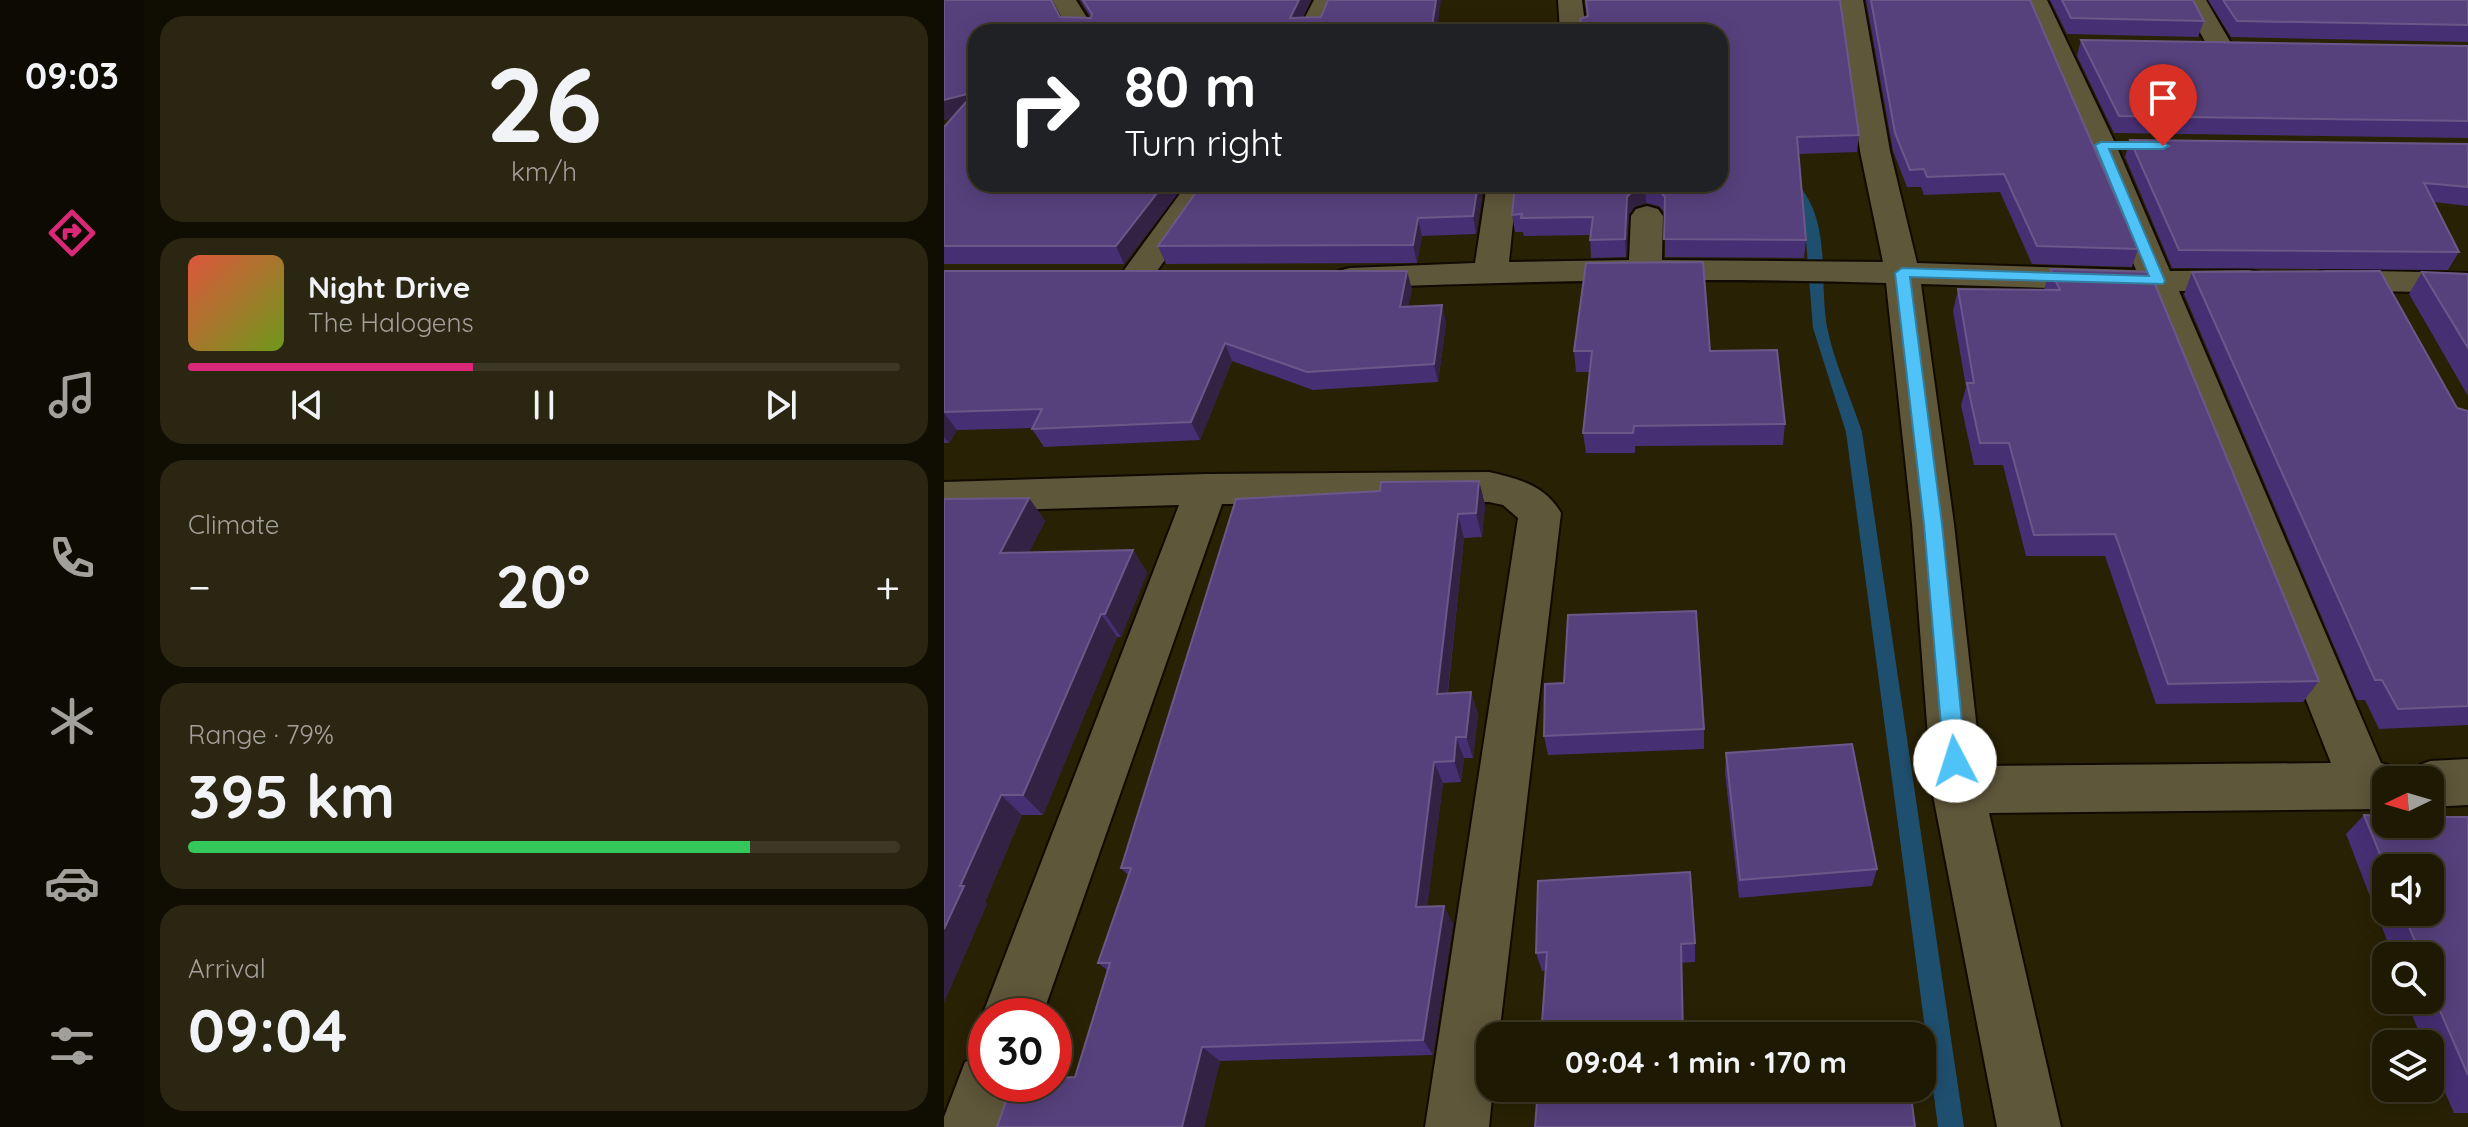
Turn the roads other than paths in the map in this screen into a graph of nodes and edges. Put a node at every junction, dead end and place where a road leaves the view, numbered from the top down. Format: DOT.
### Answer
graph roads {
  1 [pos="1064,0"];
  2 [pos="1326,0"];
  3 [pos="1570,0"];
  4 [pos="1851,0"];
  5 [pos="2035,0"];
  6 [pos="2194,0"];
  7 [pos="1078,24"];
  8 [pos="1314,24"];
  9 [pos="1572,24"];
  10 [pos="2192,49"];
  11 [pos="2222,50"];
  12 [pos="2253,51"];
  13 [pos="1196,192"];
  14 [pos="1501,192"];
  15 [pos="1647,216"];
  16 [pos="1645,269"];
  17 [pos="1491,273"];
  18 [pos="1902,273"];
  19 [pos="1180,277"];
  20 [pos="1315,277"];
  21 [pos="2381,280"];
  22 [pos="2158,281"];
  23 [pos="2468,283"];
  24 [pos="2404,322"];
  25 [pos="1206,489"];
  26 [pos="944,497"];
  27 [pos="2372,777"];
  28 [pos="2468,782"];
  29 [pos="2444,783"];
  30 [pos="2372,786"];
  31 [pos="1958,790"];
  32 [pos="1019,998"];
  33 [pos="981,1102"];
  34 [pos="972,1127"];
  35 [pos="1457,1127"];
  36 [pos="2029,1127"];
  1 -- 7 [label="street"];
  2 -- 8 [label="street"];
  3 -- 9 [label="street"];
  4 -- 18 [label="street"];
  5 -- 22 [label="street"];
  6 -- 11 [label="street"];
  10 -- 11 [label="street"];
  11 -- 12 [label="street"];
  13 -- 19 [label="street"];
  14 -- 17 [label="street"];
  15 -- 16 [label="street"];
  16 -- 17 [label="street"];
  16 -- 18 [label="street"];
  17 -- 20 [label="street"];
  18 -- 22 [label="street"];
  18 -- 31 [label="street"];
  21 -- 22 [label="street"];
  21 -- 23 [label="street"];
  21 -- 24 [label="street"];
  22 -- 27 [label="street"];
  25 -- 26 [label="street"];
  25 -- 32 [label="street"];
  25 -- 35 [label="street"];
  28 -- 29 [label="street"];
  30 -- 31 [label="street"];
  31 -- 36 [label="street"];
  33 -- 34 [label="street"];
}
